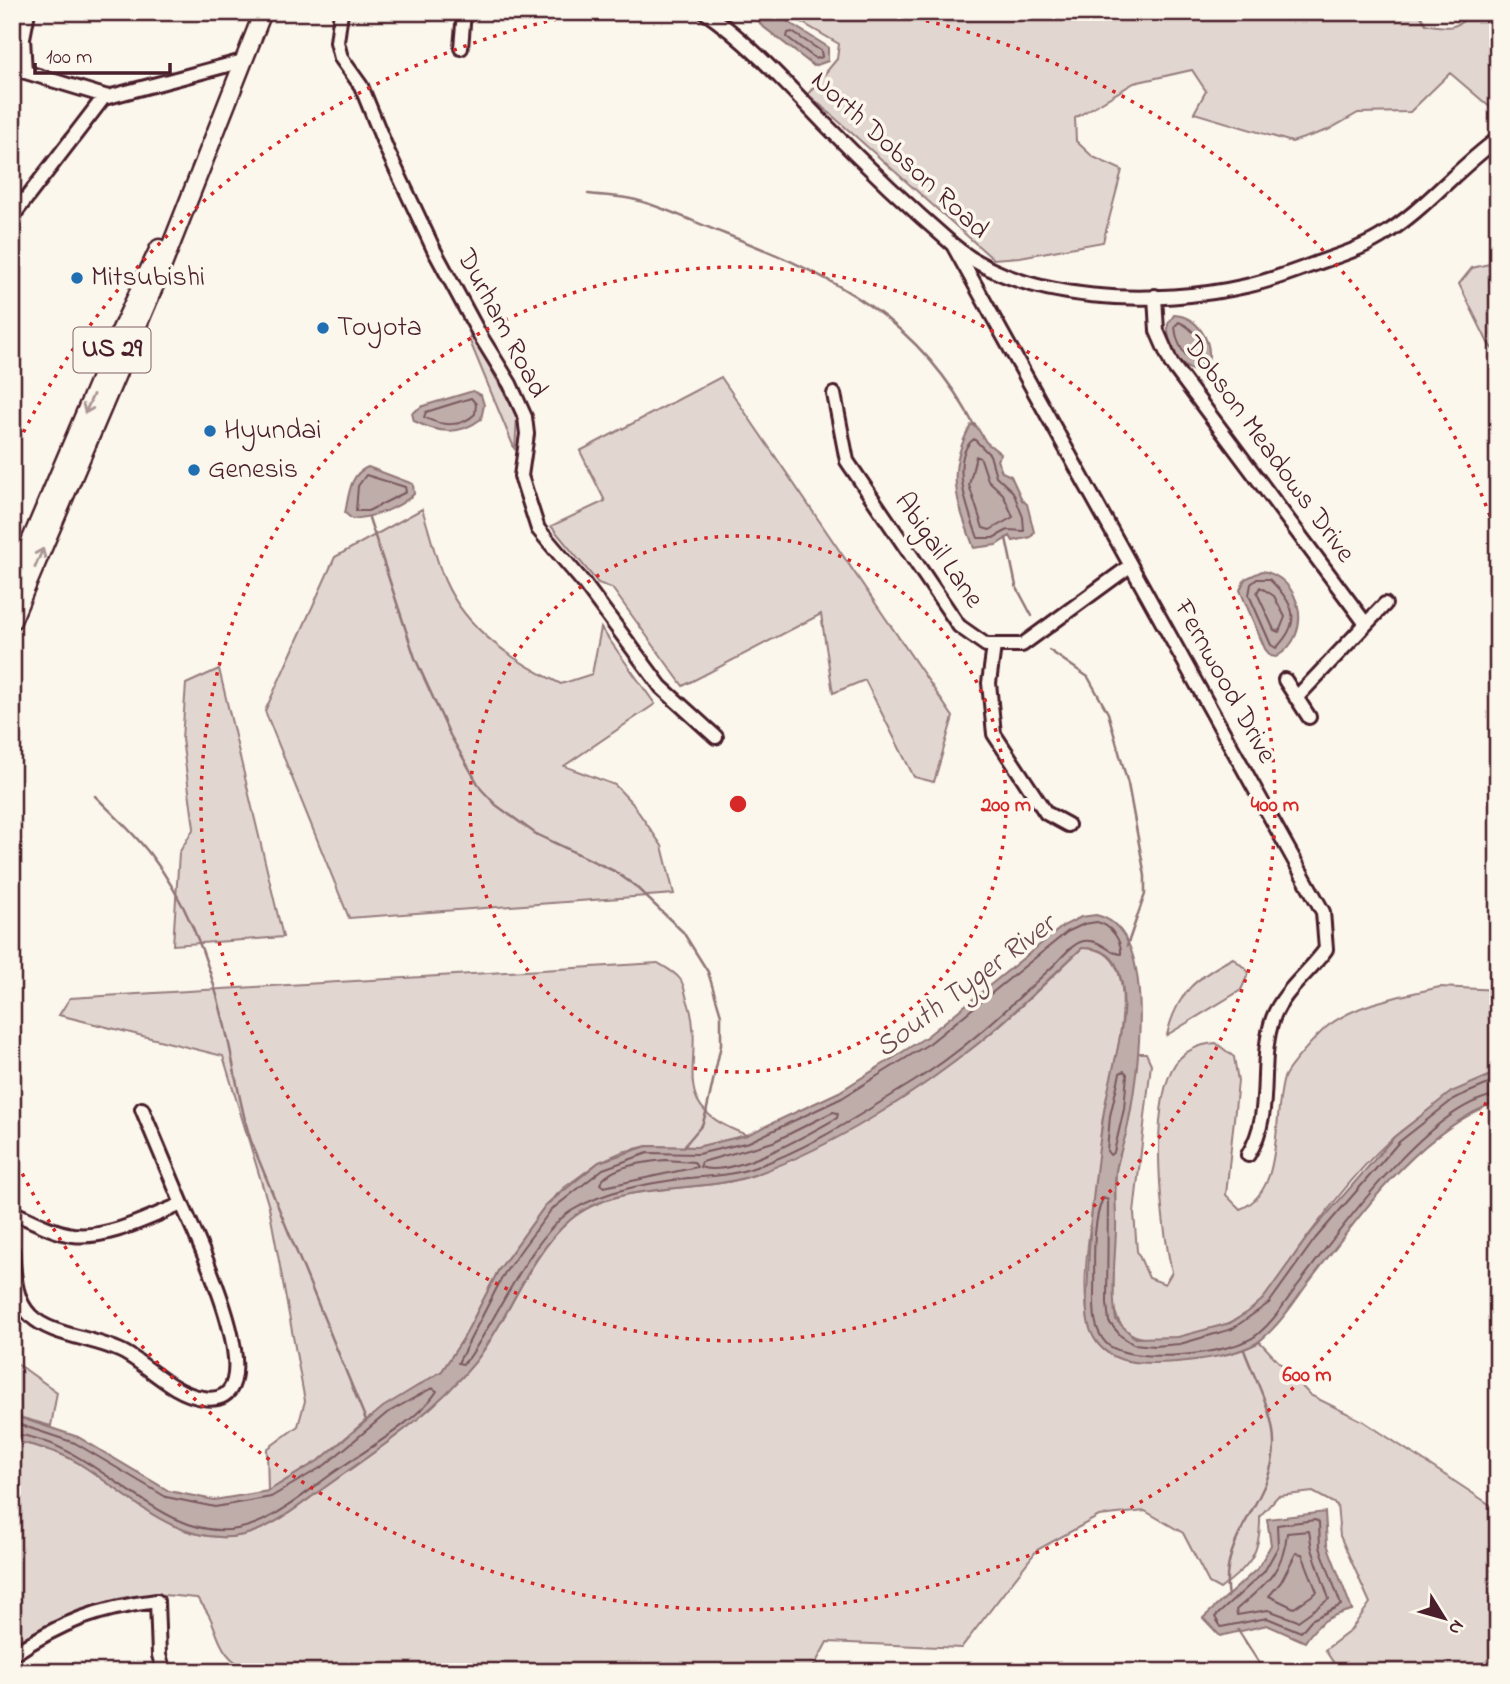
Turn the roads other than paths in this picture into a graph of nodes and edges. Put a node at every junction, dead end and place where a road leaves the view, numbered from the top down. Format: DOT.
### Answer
graph roads {
  1 [pos="28,12"];
  2 [pos="263,12"];
  3 [pos="341,12"];
  4 [pos="464,12"];
  5 [pos="705,12"];
  6 [pos="461,48"];
  7 [pos="243,61"];
  8 [pos="18,70"];
  9 [pos="104,97"];
  10 [pos="1498,139"];
  11 [pos="12,217"];
  12 [pos="953,245"];
  13 [pos="1155,296"];
  14 [pos="834,394"];
  15 [pos="1130,566"];
  16 [pos="17,584"];
  17 [pos="1385,604"];
  18 [pos="12,621"];
  19 [pos="1366,624"];
  20 [pos="994,646"];
  21 [pos="1285,680"];
  22 [pos="1296,698"];
  23 [pos="1309,717"];
  24 [pos="716,737"];
  25 [pos="1068,825"];
  26 [pos="142,1109"];
  27 [pos="1248,1155"];
  28 [pos="182,1205"];
  29 [pos="12,1212"];
  30 [pos="12,1250"];
  31 [pos="12,1655"];
  32 [pos="163,1672"];
  1 -- 8 [label="street"];
  2 -- 7 [label="main road, US 29"];
  3 -- 24 [label="street, Durham Road"];
  4 -- 6 [label="street"];
  5 -- 12 [label="street, North Dobson Road"];
  7 -- 9 [label="street"];
  7 -- 16 [label="main road, US 29"];
  8 -- 9 [label="street"];
  9 -- 11 [label="street"];
  10 -- 13 [label="street, North Dobson Road"];
  12 -- 13 [label="street, North Dobson Road"];
  12 -- 15 [label="street, Fernwood Drive"];
  13 -- 19 [label="street, Dobson Meadows Drive"];
  14 -- 20 [label="street, Abigail Lane"];
  15 -- 20 [label="street"];
  15 -- 27 [label="street, Fernwood Drive"];
  16 -- 18 [label="main road, US 29"];
  17 -- 19 [label="street"];
  19 -- 22 [label="street"];
  20 -- 25 [label="street"];
  21 -- 22 [label="street"];
  22 -- 23 [label="street"];
  26 -- 28 [label="street"];
  28 -- 29 [label="street"];
  28 -- 30 [label="street"];
  31 -- 32 [label="street"];
}
